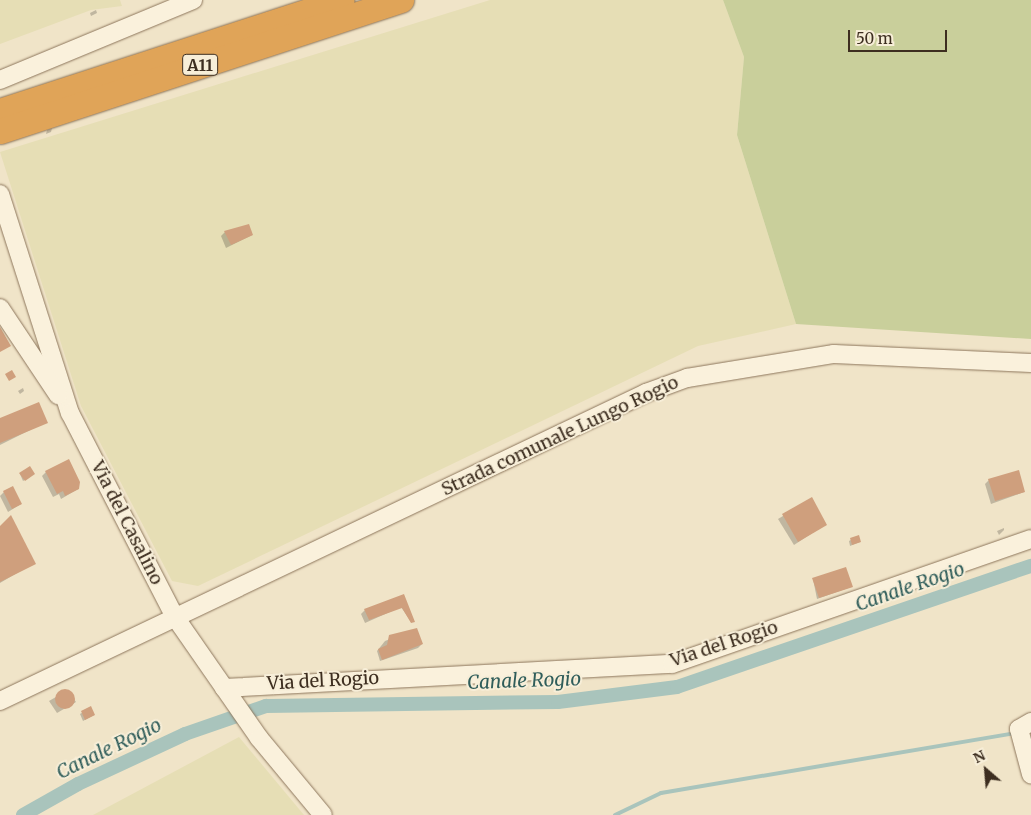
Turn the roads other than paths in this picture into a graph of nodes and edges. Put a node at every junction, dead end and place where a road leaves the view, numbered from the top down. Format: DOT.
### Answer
graph roads {
  1 [pos="193,0"];
  2 [pos="341,0"];
  3 [pos="401,0"];
  4 [pos="0,80"];
  5 [pos="0,111"];
  6 [pos="0,131"];
  7 [pos="0,194"];
  8 [pos="0,308"];
  9 [pos="1031,363"];
  10 [pos="70,413"];
  11 [pos="1031,539"];
  12 [pos="176,618"];
  13 [pos="224,688"];
  14 [pos="0,701"];
  15 [pos="1023,732"];
  16 [pos="1031,774"];
  17 [pos="323,815"];
  1 -- 4 [label="street"];
  2 -- 5 [label="highway, A11"];
  3 -- 6 [label="highway, A11"];
  7 -- 10 [label="street, Via del Casalino"];
  8 -- 10 [label="street"];
  9 -- 12 [label="street, Strada comunale Lungo Rogio"];
  10 -- 12 [label="street, Via del Casalino"];
  11 -- 13 [label="street, Via del Rogio"];
  12 -- 13 [label="street, Via del Casalino"];
  12 -- 14 [label="street, Strada comunale Lungo Rogio"];
  13 -- 17 [label="street, Via del Casalino"];
  15 -- 16 [label="street"];
}
